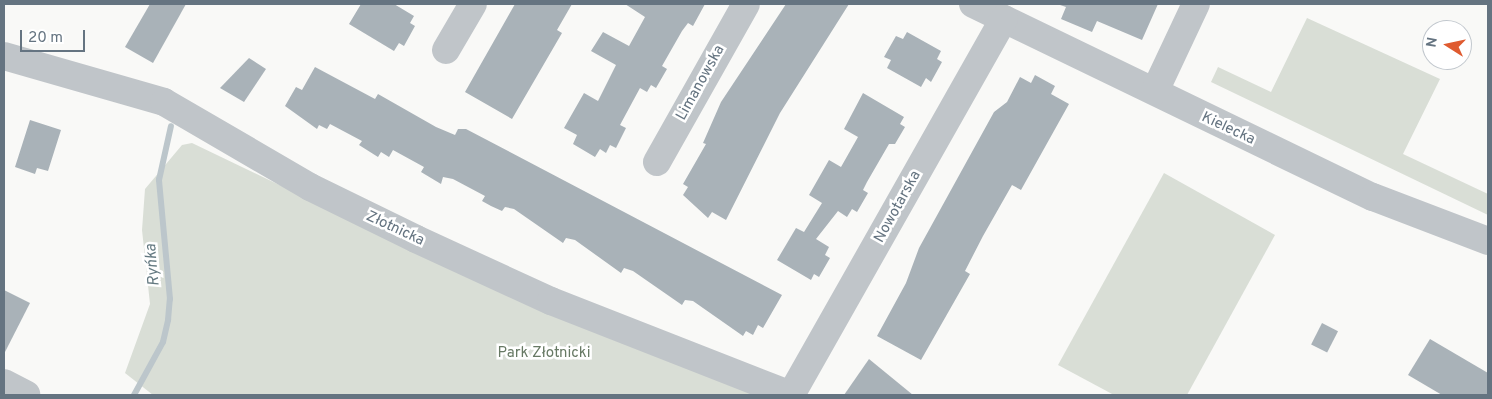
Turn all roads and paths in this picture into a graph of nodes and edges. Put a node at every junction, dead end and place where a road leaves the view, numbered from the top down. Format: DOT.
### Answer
graph roads {
  1 [pos="473,4"];
  2 [pos="746,4"];
  3 [pos="973,4"];
  4 [pos="1196,4"];
  5 [pos="1004,19"];
  6 [pos="446,50"];
  7 [pos="4,56"];
  8 [pos="1155,91"];
  9 [pos="657,162"];
  10 [pos="1488,241"];
  11 [pos="791,395"];
  1 -- 6 [label="street"];
  2 -- 9 [label="street, Limanowska"];
  3 -- 5 [label="street, Kielecka"];
  4 -- 8 [label="street"];
  5 -- 8 [label="street, Kielecka"];
  5 -- 11 [label="street, Nowotarska"];
  7 -- 11 [label="street, Złotnicka"];
  8 -- 10 [label="street, Kielecka"];
}
